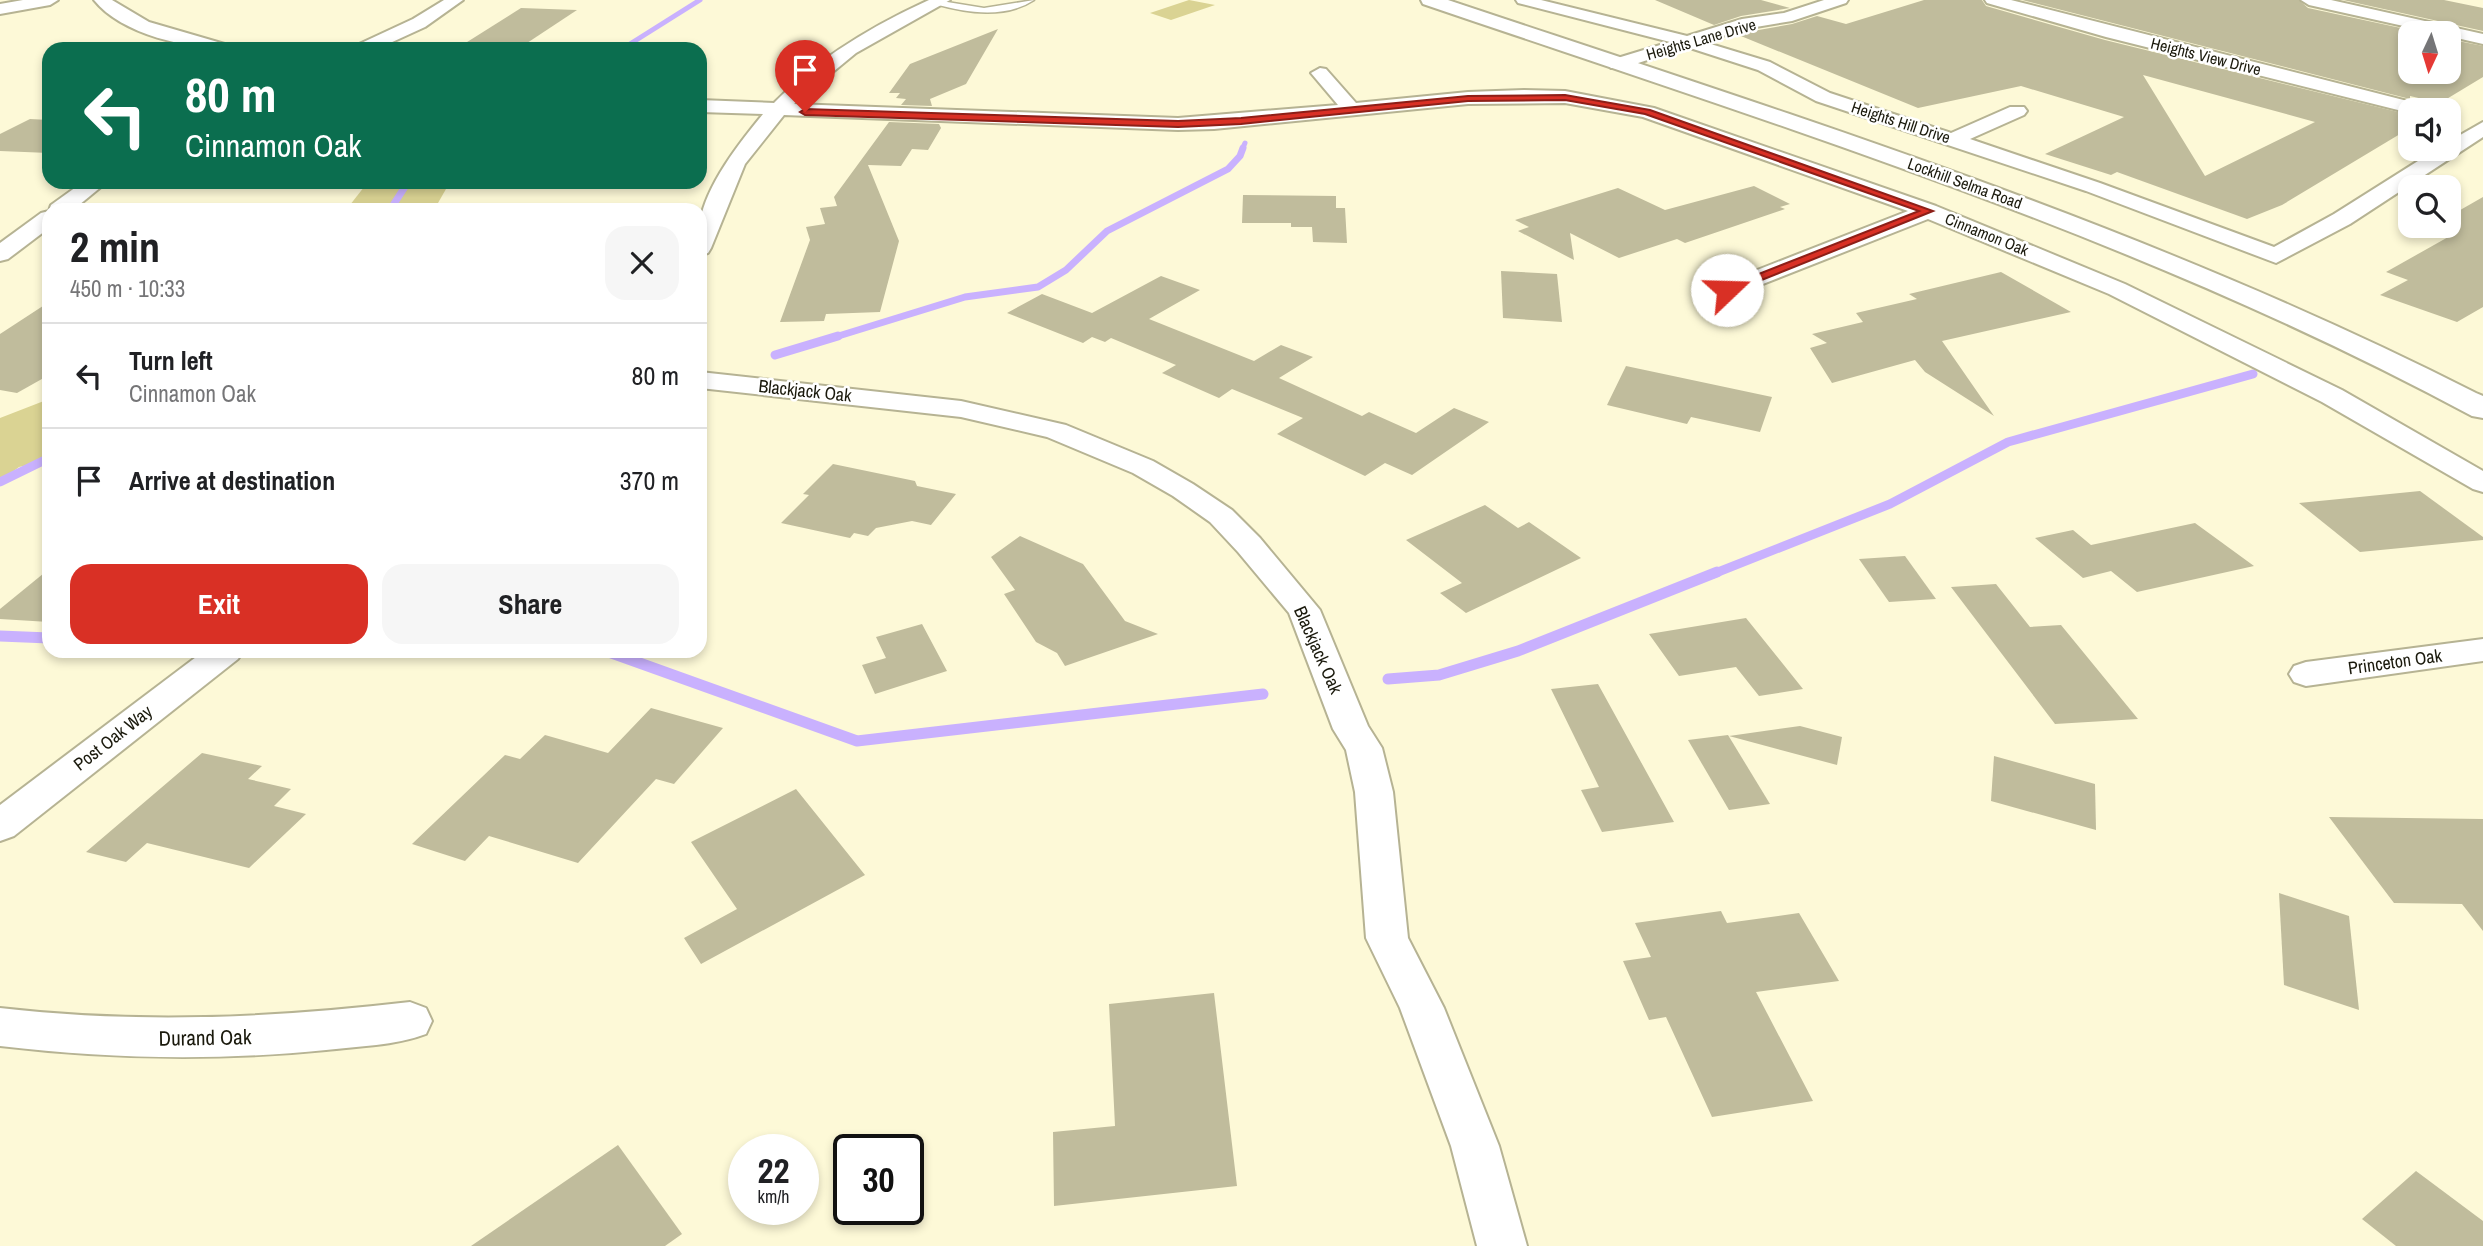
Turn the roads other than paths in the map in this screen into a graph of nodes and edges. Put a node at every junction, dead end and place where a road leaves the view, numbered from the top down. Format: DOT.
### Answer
graph roads {
  1 [pos="50,0"];
  2 [pos="102,0"];
  3 [pos="455,0"];
  4 [pos="1030,0"];
  5 [pos="1430,0"];
  6 [pos="1524,0"];
  7 [pos="1840,0"];
  8 [pos="2309,0"];
  9 [pos="940,1"];
  10 [pos="2007,1"];
  11 [pos="0,9"];
  12 [pos="1786,18"];
  13 [pos="2483,39"];
  14 [pos="199,42"];
  15 [pos="378,42"];
  16 [pos="1716,50"];
  17 [pos="1686,55"];
  18 [pos="1617,64"];
  19 [pos="1320,73"];
  20 [pos="1649,75"];
  21 [pos="2398,104"];
  22 [pos="707,106"];
  23 [pos="1353,110"];
  24 [pos="777,111"];
  25 [pos="2017,111"];
  26 [pos="2461,120"];
  27 [pos="2483,127"];
  28 [pos="1955,139"];
  29 [pos="87,189"];
  30 [pos="68,203"];
  31 [pos="1928,211"];
  32 [pos="42,223"];
  33 [pos="707,231"];
  34 [pos="0,254"];
  35 [pos="1727,290"];
  36 [pos="707,381"];
  37 [pos="2483,410"];
  38 [pos="2483,483"];
  39 [pos="2483,650"];
  40 [pos="217,658"];
  41 [pos="2306,674"];
  42 [pos="0,825"];
  43 [pos="410,1021"];
  44 [pos="0,1027"];
  45 [pos="1502,1246"];
  1 -- 11 [label="street"];
  2 -- 14 [label="street"];
  3 -- 15 [label="street"];
  4 -- 9 [label="lane"];
  5 -- 18 [label="main road, Lockhill Selma Road"];
  6 -- 17 [label="street, Heights Hill Drive"];
  7 -- 12 [label="street, Heights Lane Drive"];
  8 -- 13 [label="street"];
  9 -- 24 [label="street"];
  10 -- 21 [label="street, Heights View Drive"];
  12 -- 16 [label="street, Heights Lane Drive"];
  12 -- 17 [label="street, Heights Lane Drive"];
  16 -- 17 [label="street, Heights Hill Drive"];
  16 -- 28 [label="street, Heights Hill Drive"];
  17 -- 18 [label="street, Heights Lane Drive"];
  17 -- 20 [label="street, Heights Lane Drive"];
  18 -- 20 [label="main road, Lockhill Selma Road"];
  19 -- 23 [label="street"];
  20 -- 37 [label="main road, Lockhill Selma Road"];
  22 -- 24 [label="street, Cinnamon Oak"];
  23 -- 24 [label="street, Cinnamon Oak"];
  23 -- 31 [label="street, Cinnamon Oak"];
  24 -- 33 [label="street"];
  25 -- 28 [label="street"];
  26 -- 27 [label="street"];
  27 -- 28 [label="street, Heights Hill Drive"];
  29 -- 30 [label="street"];
  31 -- 35 [label="street"];
  31 -- 38 [label="street, Cinnamon Oak"];
  32 -- 34 [label="street"];
  36 -- 45 [label="street, Blackjack Oak"];
  39 -- 41 [label="street, Princeton Oak"];
  40 -- 42 [label="street, Post Oak Way"];
  43 -- 44 [label="street, Durand Oak"];
}
